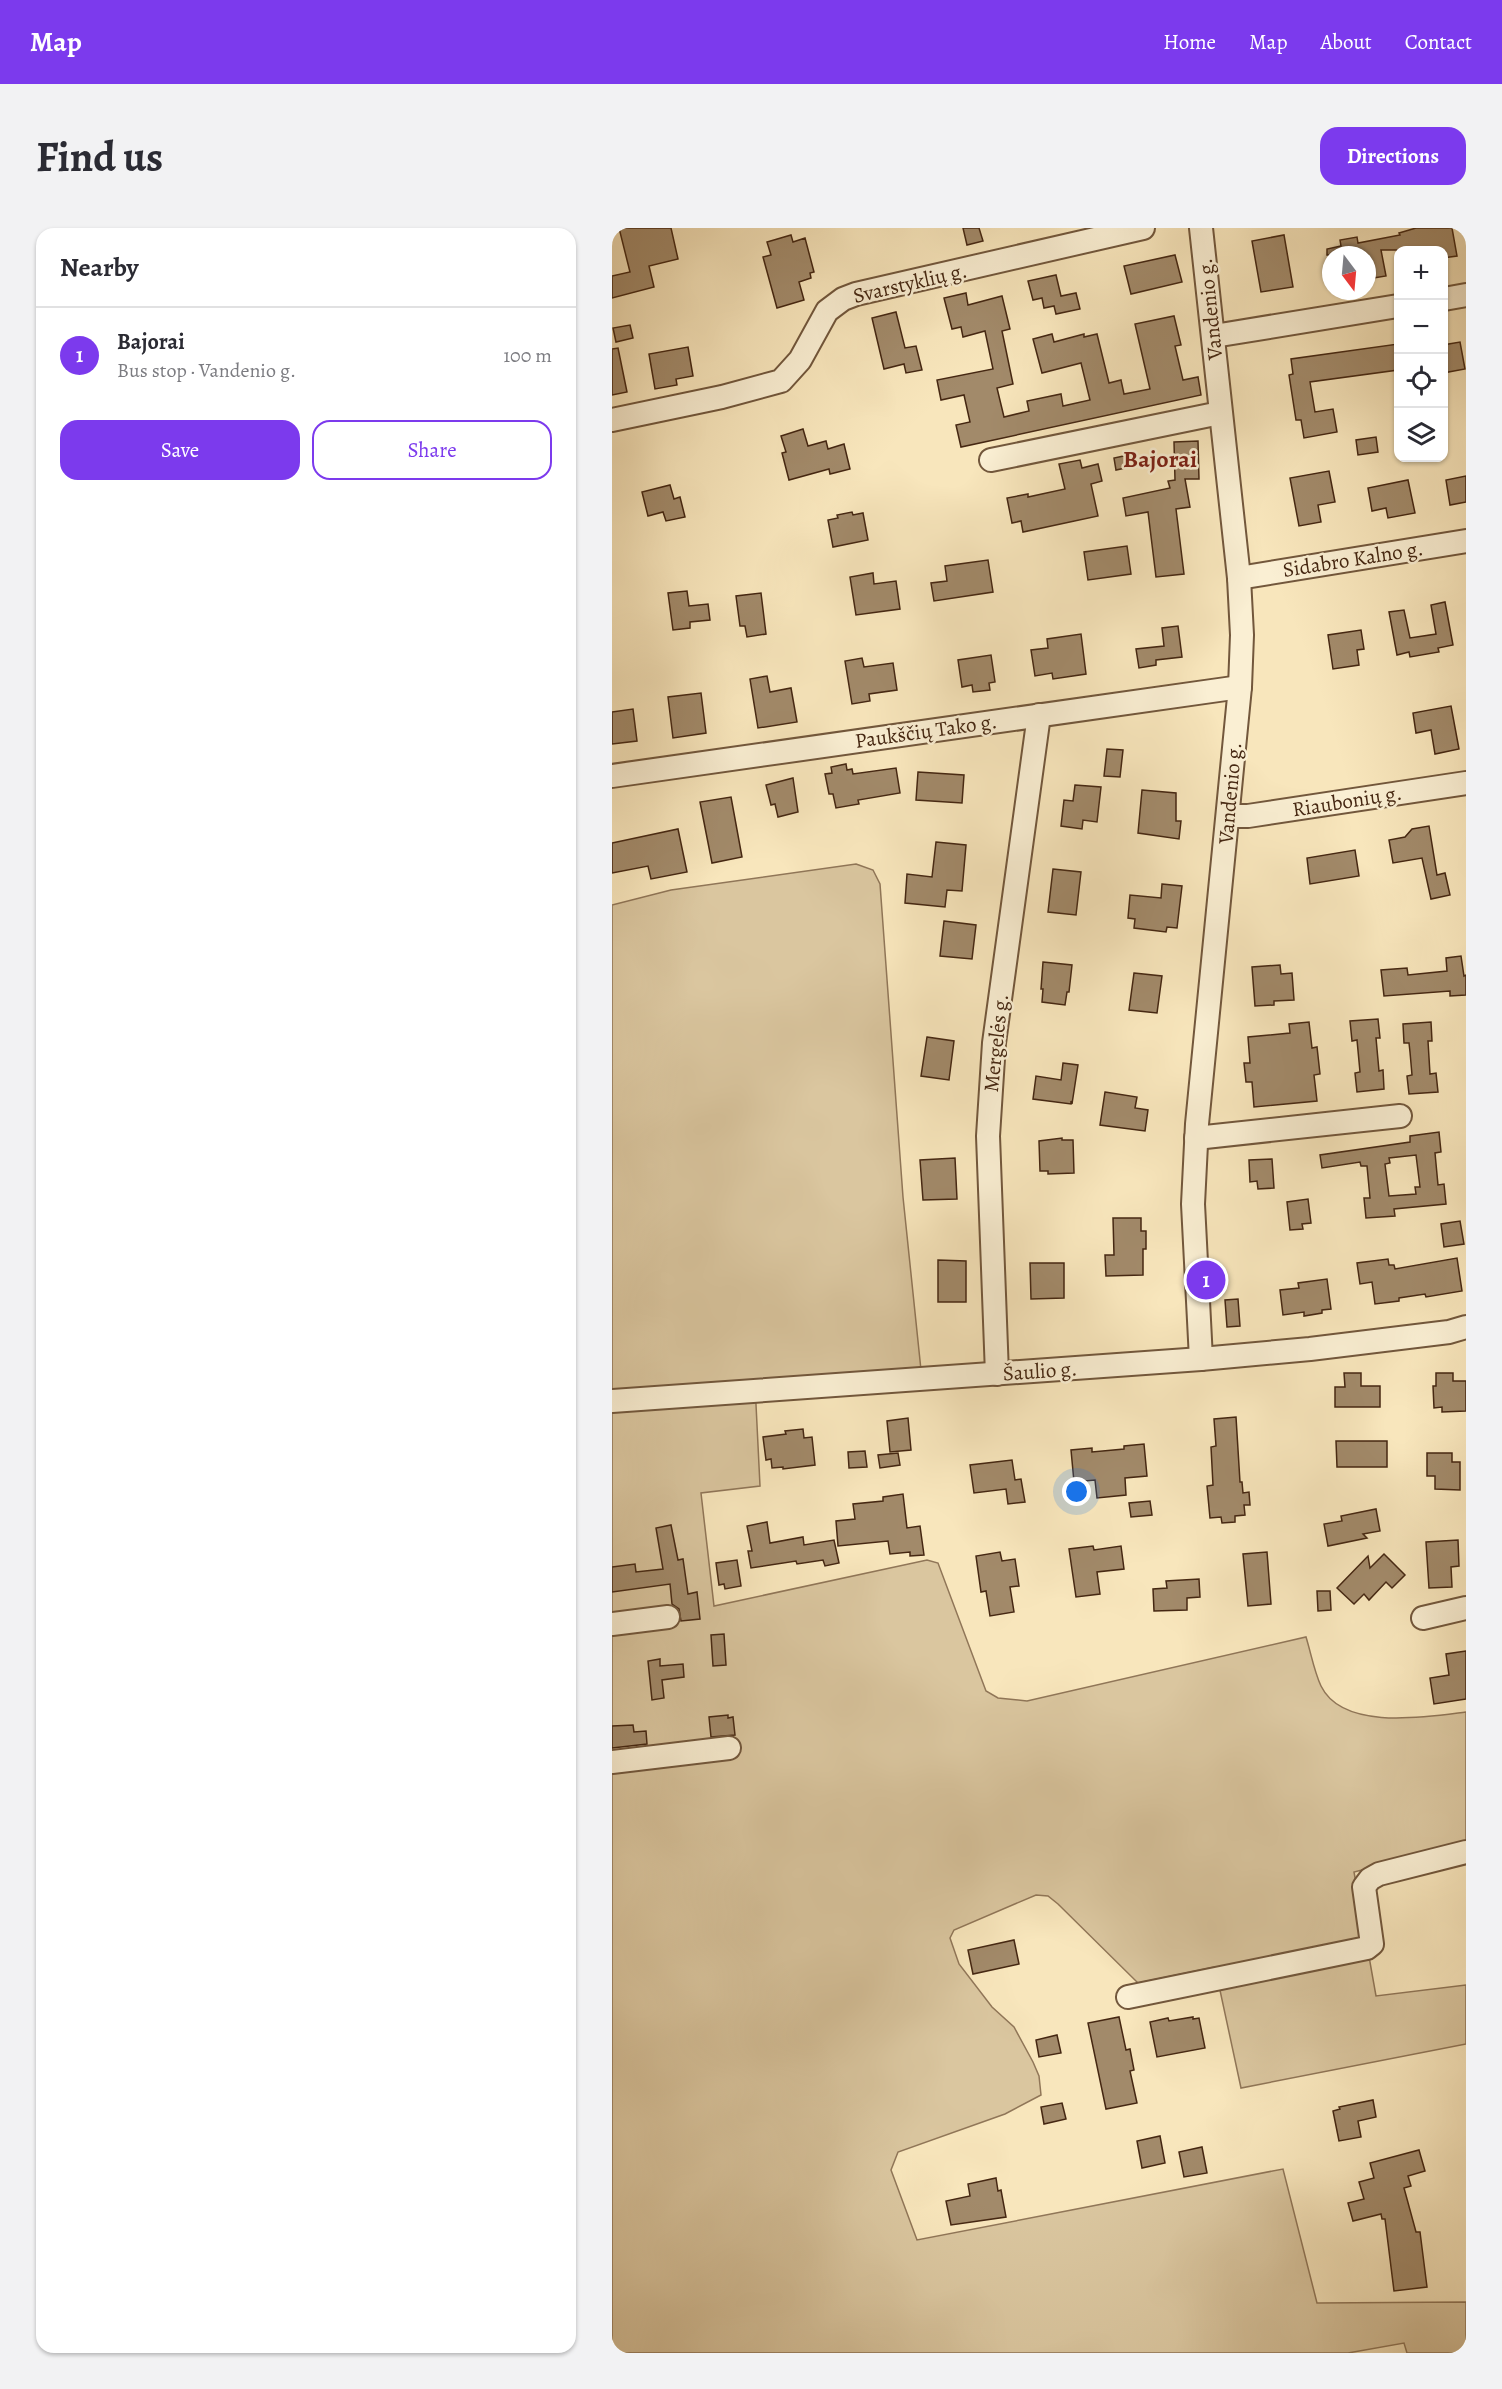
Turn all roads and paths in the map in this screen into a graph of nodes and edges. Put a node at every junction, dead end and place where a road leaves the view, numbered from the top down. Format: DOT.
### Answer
graph roads {
  1 [pos="1143,228"];
  2 [pos="1201,228"];
  3 [pos="1466,295"];
  4 [pos="1448,298"];
  5 [pos="1394,307"];
  6 [pos="1214,336"];
  7 [pos="1220,413"];
  8 [pos="612,420"];
  9 [pos="991,460"];
  10 [pos="1466,541"];
  11 [pos="1239,578"];
  12 [pos="1240,687"];
  13 [pos="1039,715"];
  14 [pos="612,776"];
  15 [pos="1466,783"];
  16 [pos="1228,816"];
  17 [pos="1400,1116"];
  18 [pos="1197,1138"];
  19 [pos="1466,1327"];
  20 [pos="1201,1359"];
  21 [pos="997,1374"];
  22 [pos="612,1401"];
  23 [pos="1466,1608"];
  24 [pos="668,1617"];
  25 [pos="1423,1618"];
  26 [pos="612,1624"];
  27 [pos="729,1748"];
  28 [pos="612,1762"];
  29 [pos="1466,1852"];
  30 [pos="1128,1997"];
  1 -- 8 [label="street, Svarstyklių g."];
  2 -- 6 [label="street, Vandenio g."];
  3 -- 4 [label="street"];
  5 -- 6 [label="street"];
  6 -- 7 [label="street, Vandenio g."];
  7 -- 9 [label="street"];
  7 -- 11 [label="street, Vandenio g."];
  10 -- 11 [label="street, Sidabro Kalno g."];
  11 -- 12 [label="street, Vandenio g."];
  12 -- 13 [label="street, Paukščių Tako g."];
  12 -- 16 [label="street, Vandenio g."];
  13 -- 14 [label="street, Paukščių Tako g."];
  13 -- 21 [label="street, Mergelės g."];
  15 -- 16 [label="street, Riaubonių g."];
  16 -- 18 [label="street, Vandenio g."];
  17 -- 18 [label="street"];
  18 -- 20 [label="street, Vandenio g."];
  19 -- 20 [label="street, Šaulio g."];
  20 -- 21 [label="street, Šaulio g."];
  21 -- 22 [label="street, Šaulio g."];
  23 -- 25 [label="street"];
  24 -- 26 [label="street"];
  27 -- 28 [label="street"];
  29 -- 30 [label="street"];
}
